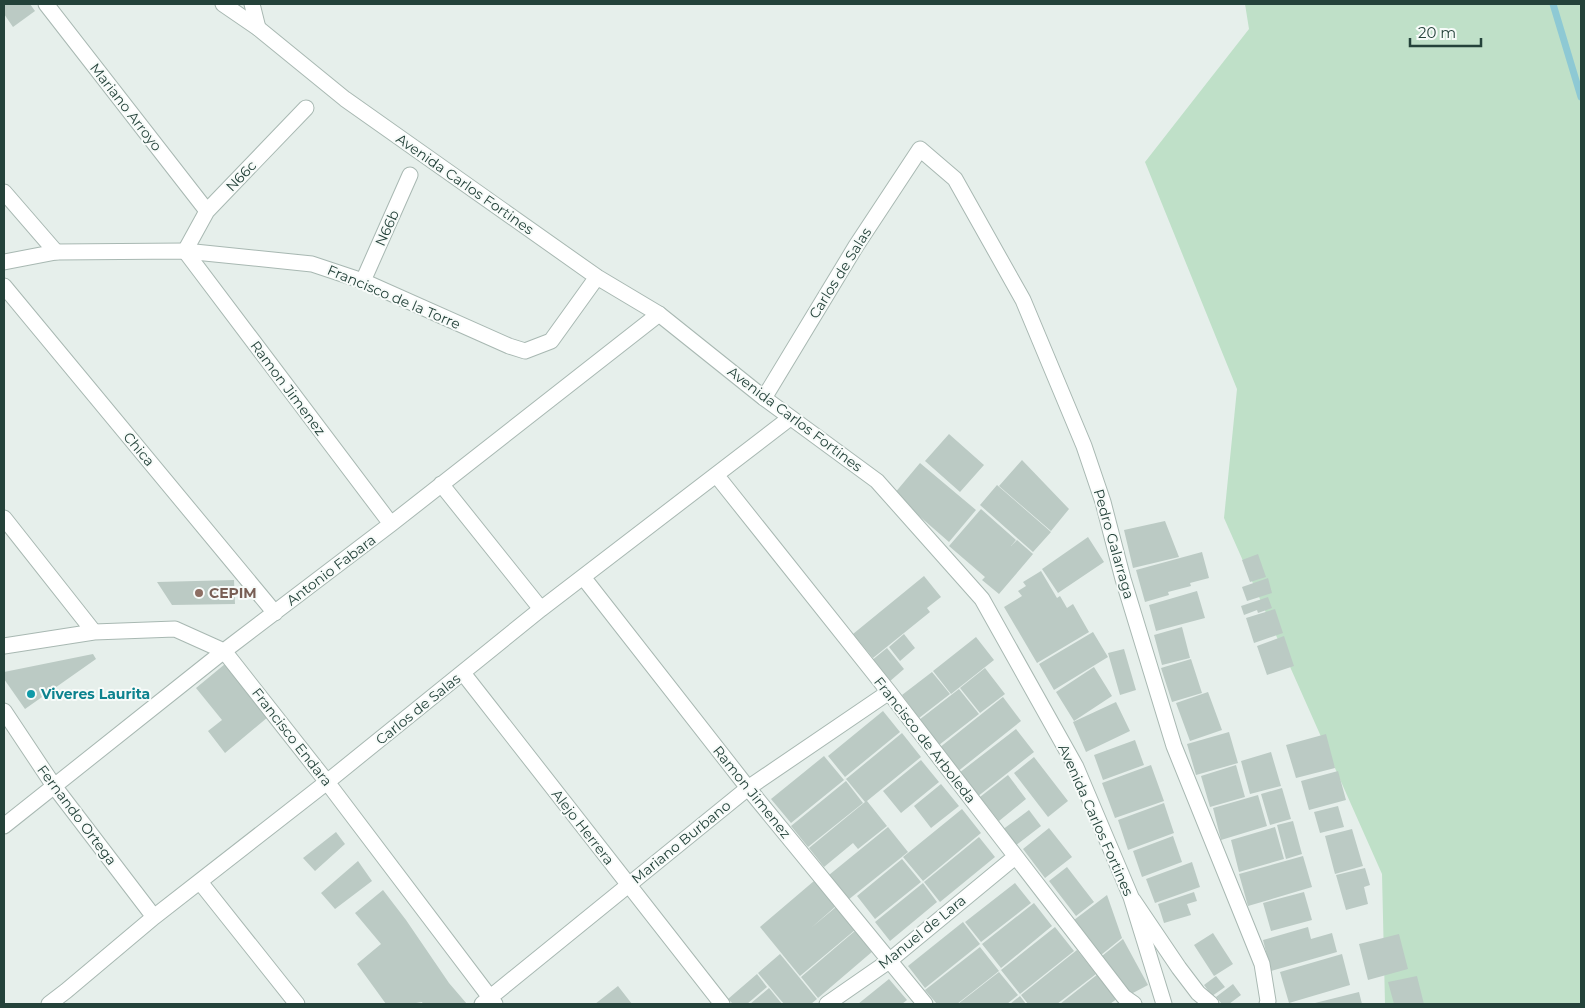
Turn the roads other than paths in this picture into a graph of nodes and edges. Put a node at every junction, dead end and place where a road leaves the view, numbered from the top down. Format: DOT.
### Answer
graph roads {
  1 [pos="46,4"];
  2 [pos="223,4"];
  3 [pos="252,4"];
  4 [pos="258,28"];
  5 [pos="306,108"];
  6 [pos="920,149"];
  7 [pos="410,175"];
  8 [pos="4,192"];
  9 [pos="207,211"];
  10 [pos="185,251"];
  11 [pos="56,252"];
  12 [pos="4,262"];
  13 [pos="597,277"];
  14 [pos="363,281"];
  15 [pos="4,286"];
  16 [pos="659,314"];
  17 [pos="764,398"];
  18 [pos="790,418"];
  19 [pos="717,476"];
  20 [pos="441,484"];
  21 [pos="4,518"];
  22 [pos="391,524"];
  23 [pos="583,577"];
  24 [pos="541,609"];
  25 [pos="275,613"];
  26 [pos="94,632"];
  27 [pos="4,646"];
  28 [pos="224,651"];
  29 [pos="463,673"];
  30 [pos="889,692"];
  31 [pos="4,710"];
  32 [pos="327,782"];
  33 [pos="54,786"];
  34 [pos="748,788"];
  35 [pos="4,826"];
  36 [pos="1015,857"];
  37 [pos="200,882"];
  38 [pos="628,885"];
  39 [pos="1131,897"];
  40 [pos="154,916"];
  41 [pos="889,961"];
  42 [pos="489,1002"];
  43 [pos="49,1004"];
  44 [pos="297,1004"];
  45 [pos="722,1004"];
  46 [pos="827,1004"];
  47 [pos="925,1004"];
  48 [pos="1134,1004"];
  49 [pos="1164,1004"];
  50 [pos="1211,1004"];
  51 [pos="1266,1004"];
  1 -- 9 [label="street, Mariano Arroyo"];
  2 -- 4 [label="street, Avenida Carlos Fortines"];
  3 -- 4 [label="street"];
  4 -- 13 [label="street, Avenida Carlos Fortines"];
  5 -- 9 [label="street, N66c"];
  6 -- 17 [label="street, Carlos de Salas"];
  6 -- 51 [label="street, Pedro Galarraga"];
  7 -- 14 [label="street, N66b"];
  8 -- 11 [label="street"];
  9 -- 10 [label="street, N66c"];
  10 -- 11 [label="street, Francisco de la Torre"];
  10 -- 14 [label="street, Francisco de la Torre"];
  10 -- 22 [label="street, Ramon Jimenez"];
  11 -- 12 [label="street, Francisco de la Torre"];
  13 -- 14 [label="street, Francisco de la Torre"];
  13 -- 16 [label="street, Avenida Carlos Fortines"];
  15 -- 25 [label="street, Chica"];
  16 -- 17 [label="street, Avenida Carlos Fortines"];
  16 -- 20 [label="street, Antonio Fabara"];
  17 -- 18 [label="street, Avenida Carlos Fortines"];
  18 -- 19 [label="street, Carlos de Salas"];
  18 -- 39 [label="street, Avenida Carlos Fortines"];
  19 -- 23 [label="street, Carlos de Salas"];
  19 -- 30 [label="street, Francisco de Arboleda"];
  20 -- 22 [label="street, Antonio Fabara"];
  20 -- 24 [label="street"];
  21 -- 26 [label="street"];
  22 -- 25 [label="street, Antonio Fabara"];
  23 -- 24 [label="street, Carlos de Salas"];
  23 -- 34 [label="street, Ramon Jimenez"];
  24 -- 29 [label="street, Carlos de Salas"];
  25 -- 28 [label="street, Antonio Fabara"];
  26 -- 27 [label="street, Francisco Endara"];
  26 -- 28 [label="street, Francisco Endara"];
  28 -- 32 [label="street, Francisco Endara"];
  28 -- 33 [label="street, Antonio Fabara"];
  29 -- 32 [label="street, Carlos de Salas"];
  29 -- 38 [label="street, Alejo Herrera"];
  30 -- 34 [label="street, Mariano Burbano"];
  30 -- 36 [label="street, Francisco de Arboleda"];
  31 -- 33 [label="street, Fernando Ortega"];
  32 -- 37 [label="street, Carlos de Salas"];
  32 -- 42 [label="street, Francisco Endara"];
  33 -- 35 [label="street, Antonio Fabara"];
  33 -- 40 [label="street, Fernando Ortega"];
  34 -- 38 [label="street, Mariano Burbano"];
  34 -- 41 [label="street, Ramon Jimenez"];
  36 -- 41 [label="street, Manuel de Lara"];
  36 -- 48 [label="street, Francisco de Arboleda"];
  37 -- 40 [label="street, Carlos de Salas"];
  37 -- 44 [label="street"];
  38 -- 42 [label="street, Mariano Burbano"];
  38 -- 45 [label="street, Alejo Herrera"];
  39 -- 49 [label="street, Avenida Carlos Fortines"];
  39 -- 50 [label="street"];
  40 -- 43 [label="street, Carlos de Salas"];
  41 -- 46 [label="street, Manuel de Lara"];
  41 -- 47 [label="street, Ramon Jimenez"];
}
